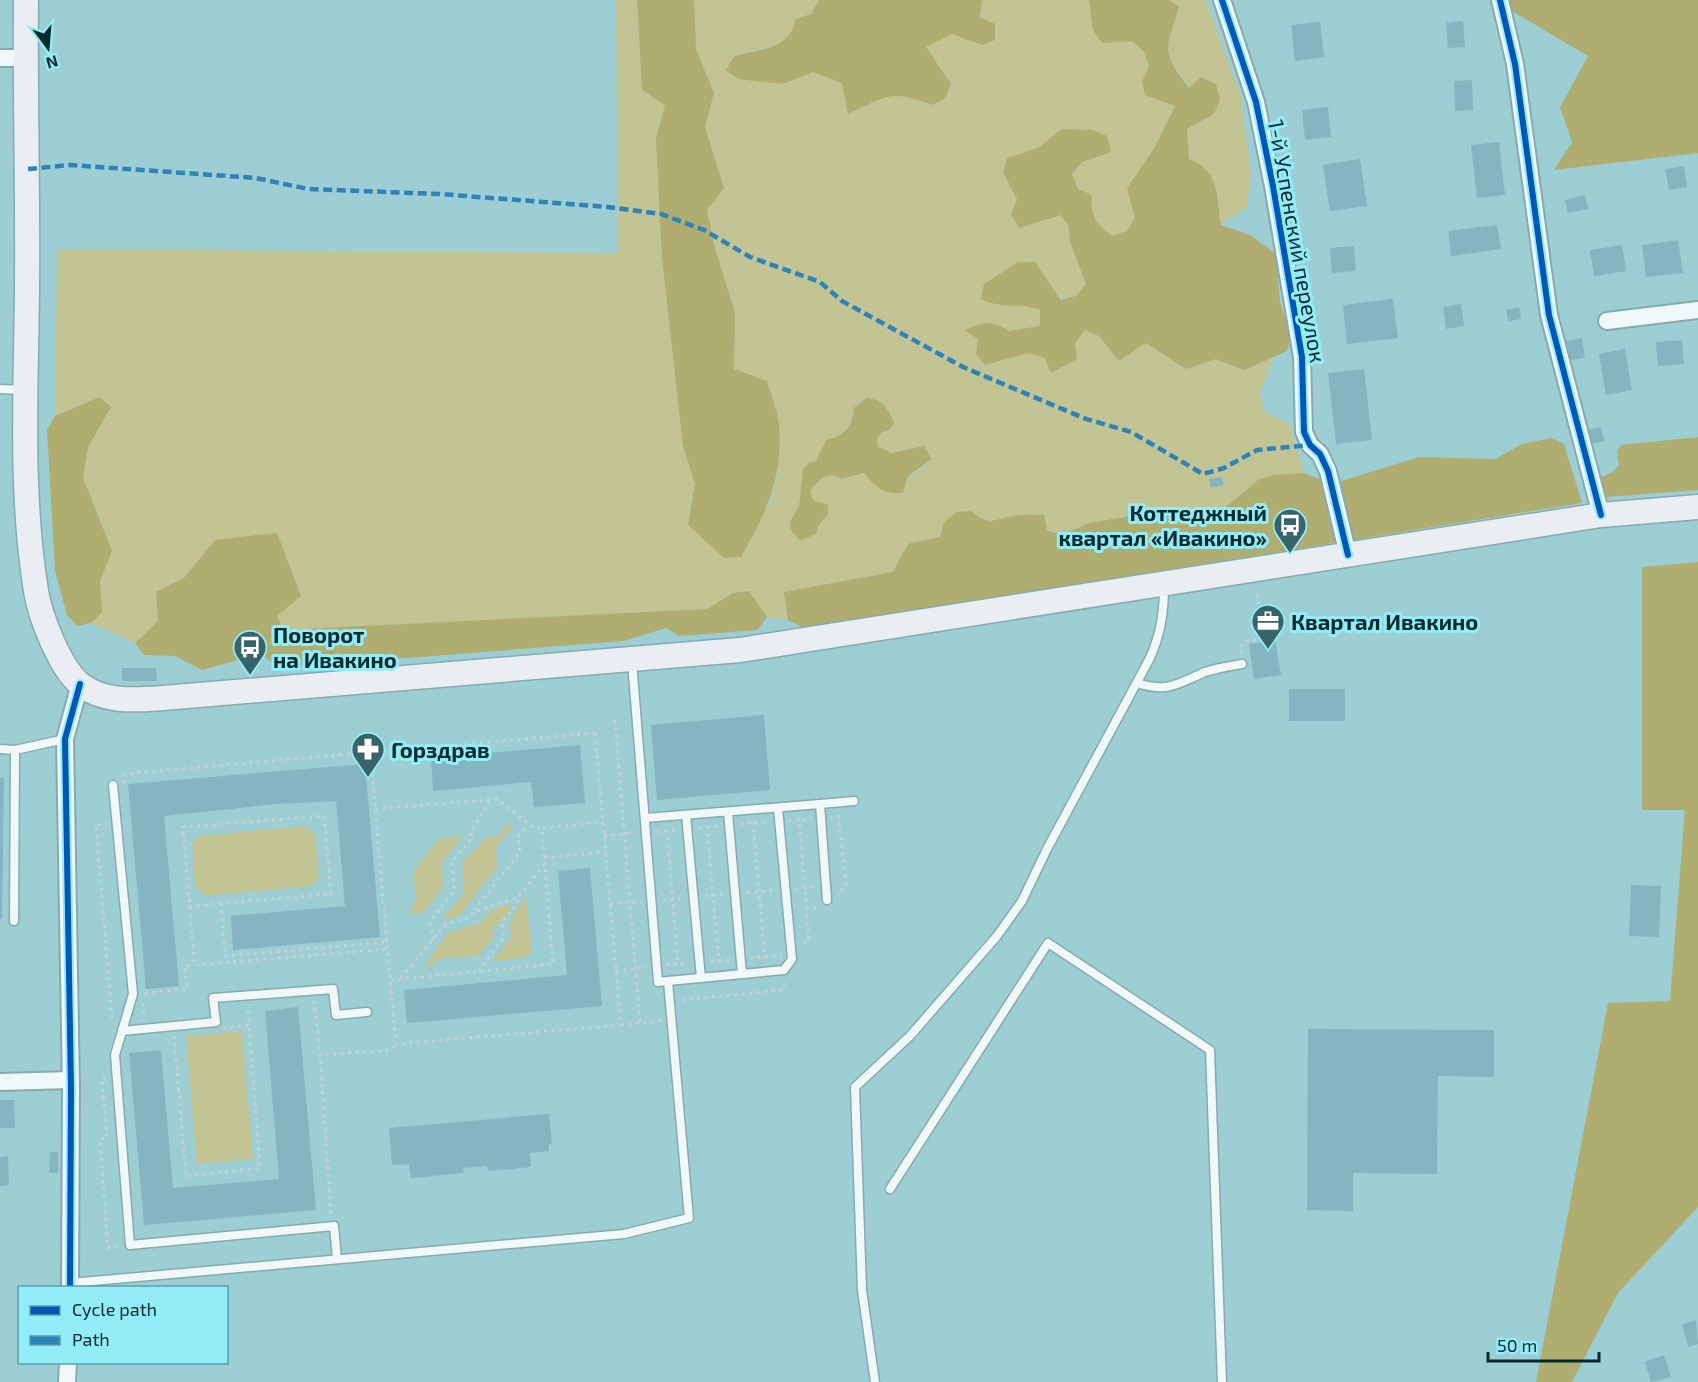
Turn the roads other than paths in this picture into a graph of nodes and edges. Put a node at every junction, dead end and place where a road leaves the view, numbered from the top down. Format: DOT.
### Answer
graph roads {
  1 [pos="26,0"];
  2 [pos="1222,0"];
  3 [pos="1500,0"];
  4 [pos="0,58"];
  5 [pos="25,58"];
  6 [pos="1698,310"];
  7 [pos="1607,321"];
  8 [pos="0,389"];
  9 [pos="26,390"];
  10 [pos="1698,507"];
  11 [pos="1601,515"];
  12 [pos="1348,555"];
  13 [pos="1164,585"];
  14 [pos="632,659"];
  15 [pos="1242,664"];
  16 [pos="1137,683"];
  17 [pos="80,684"];
  18 [pos="65,739"];
  19 [pos="0,749"];
  20 [pos="15,750"];
  21 [pos="113,785"];
  22 [pos="854,801"];
  23 [pos="820,804"];
  24 [pos="778,808"];
  25 [pos="728,812"];
  26 [pos="686,815"];
  27 [pos="645,818"];
  28 [pos="827,900"];
  29 [pos="14,921"];
  30 [pos="742,974"];
  31 [pos="701,978"];
  32 [pos="668,981"];
  33 [pos="367,1012"];
  34 [pos="122,1031"];
  35 [pos="70,1080"];
  36 [pos="0,1082"];
  37 [pos="890,1189"];
  38 [pos="337,1259"];
  39 [pos="70,1285"];
  40 [pos="68,1364"];
  41 [pos="67,1382"];
  42 [pos="875,1382"];
  43 [pos="1222,1382"];
  1 -- 5 [label="main road"];
  2 -- 12 [label="street, 1-й Успенский переулок"];
  3 -- 11 [label="street"];
  4 -- 5 [label="street"];
  5 -- 9 [label="main road"];
  6 -- 7 [label="street"];
  8 -- 9 [label="lane"];
  9 -- 17 [label="main road"];
  10 -- 11 [label="main road"];
  11 -- 12 [label="main road"];
  12 -- 13 [label="main road"];
  13 -- 14 [label="main road"];
  13 -- 16 [label="lane"];
  14 -- 17 [label="main road"];
  14 -- 27 [label="lane"];
  15 -- 16 [label="lane"];
  16 -- 42 [label="lane"];
  17 -- 18 [label="street"];
  18 -- 20 [label="lane"];
  18 -- 35 [label="street"];
  19 -- 20 [label="lane"];
  20 -- 29 [label="lane"];
  21 -- 34 [label="lane"];
  22 -- 23 [label="lane"];
  23 -- 24 [label="lane"];
  23 -- 28 [label="lane"];
  24 -- 25 [label="lane"];
  24 -- 30 [label="lane"];
  25 -- 26 [label="lane"];
  25 -- 30 [label="lane"];
  26 -- 27 [label="lane"];
  26 -- 31 [label="lane"];
  27 -- 32 [label="lane"];
  30 -- 31 [label="lane"];
  31 -- 32 [label="lane"];
  32 -- 38 [label="lane"];
  33 -- 34 [label="lane"];
  34 -- 38 [label="lane"];
  35 -- 36 [label="street"];
  35 -- 39 [label="street"];
  37 -- 43 [label="lane"];
  38 -- 39 [label="lane"];
  40 -- 41 [label="street"];
}
